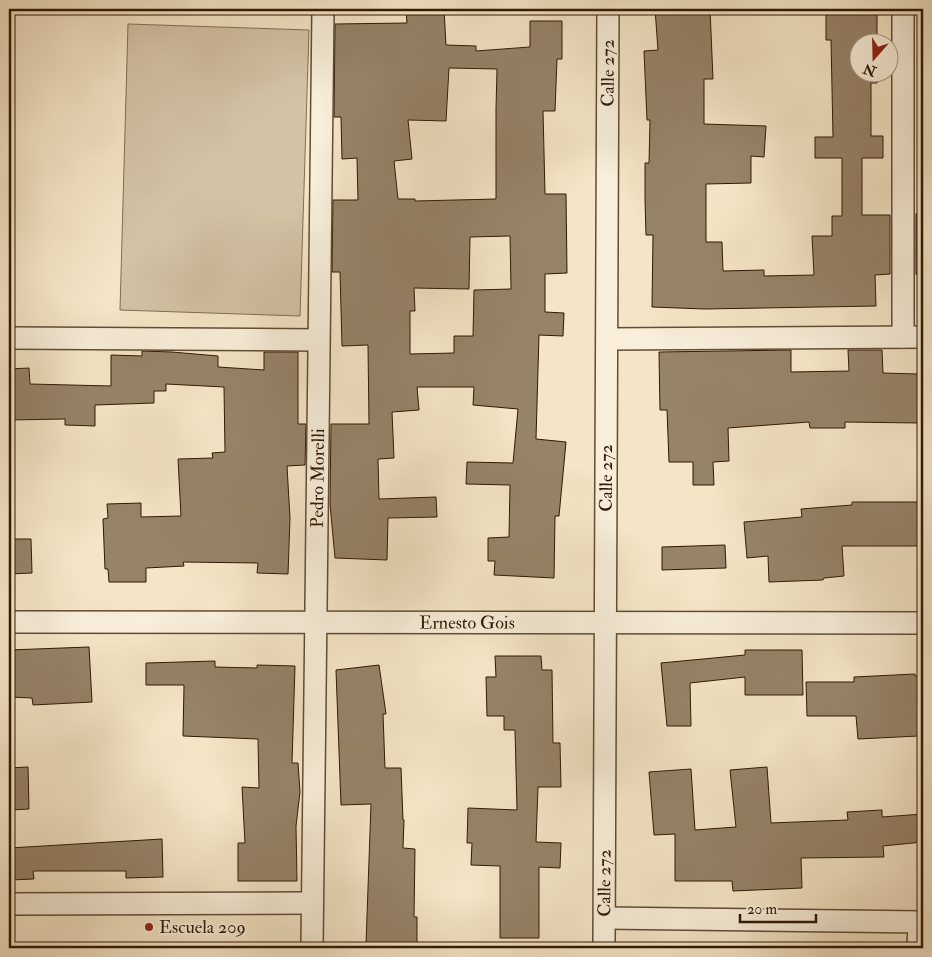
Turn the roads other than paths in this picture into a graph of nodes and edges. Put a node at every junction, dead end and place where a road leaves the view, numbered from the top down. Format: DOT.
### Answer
graph roads {
  1 [pos="322,9"];
  2 [pos="608,9"];
  3 [pos="903,9"];
  4 [pos="913,337"];
  5 [pos="9,338"];
  6 [pos="607,339"];
  7 [pos="318,340"];
  8 [pos="9,622"];
  9 [pos="315,622"];
  10 [pos="605,623"];
  11 [pos="923,623"];
  12 [pos="312,903"];
  13 [pos="9,904"];
  14 [pos="604,918"];
  15 [pos="921,922"];
  16 [pos="312,948"];
  17 [pos="604,948"];
  18 [pos="918,948"];
  1 -- 7 [label="street, Pedro Morelli"];
  2 -- 6 [label="street, Calle 272"];
  3 -- 4 [label="street"];
  4 -- 6 [label="street"];
  5 -- 7 [label="street"];
  6 -- 10 [label="street, Calle 272"];
  7 -- 9 [label="street, Pedro Morelli"];
  8 -- 9 [label="street, Ernesto Gois"];
  9 -- 10 [label="street, Ernesto Gois"];
  9 -- 12 [label="street, Pedro Morelli"];
  10 -- 11 [label="street, Ernesto Gois"];
  10 -- 14 [label="street, Calle 272"];
  12 -- 13 [label="street"];
  12 -- 16 [label="street, Pedro Morelli"];
  14 -- 15 [label="street"];
  14 -- 17 [label="street, Calle 272"];
  15 -- 18 [label="street"];
}
